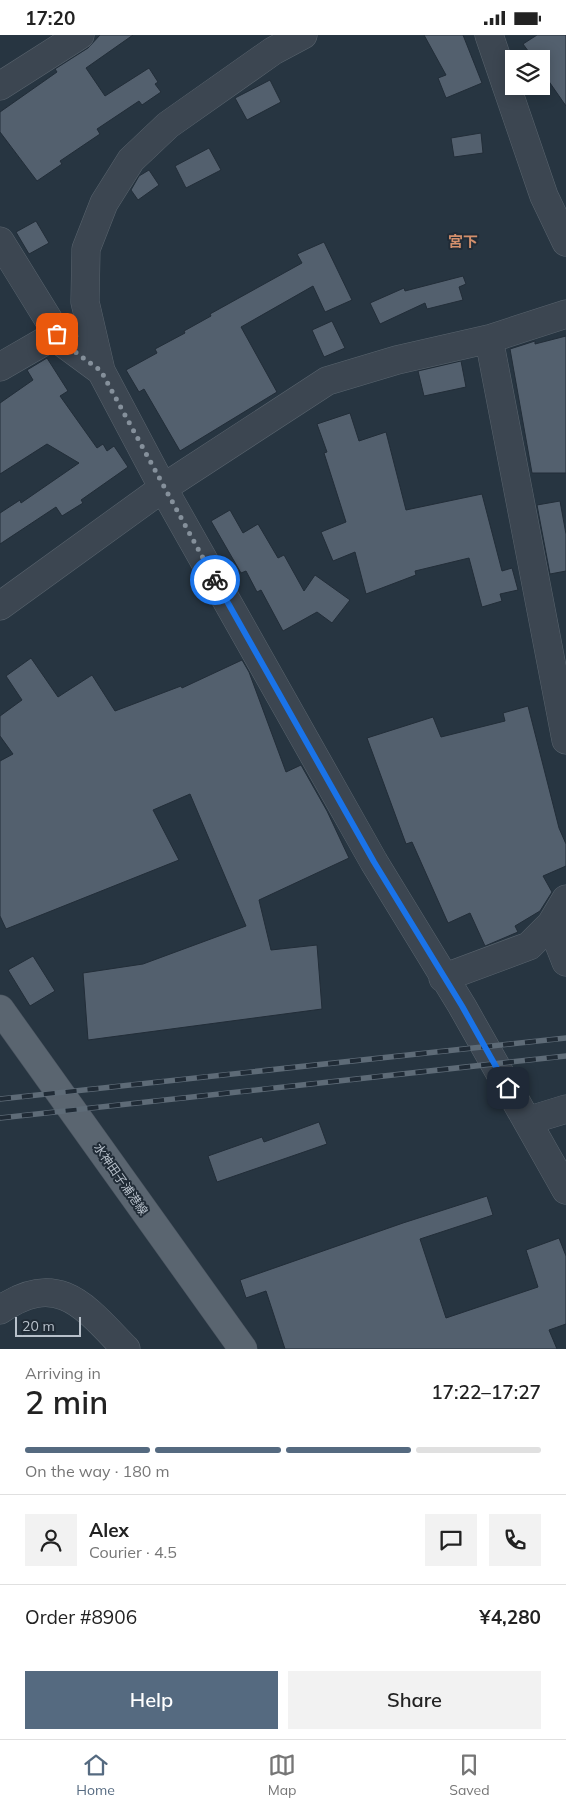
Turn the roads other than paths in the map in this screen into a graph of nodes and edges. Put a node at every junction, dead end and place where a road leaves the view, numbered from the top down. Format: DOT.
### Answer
graph roads {
  1 [pos="80,35"];
  2 [pos="303,35"];
  3 [pos="488,35"];
  4 [pos="271,43"];
  5 [pos="0,87"];
  6 [pos="0,241"];
  7 [pos="566,242"];
  8 [pos="566,314"];
  9 [pos="57,334"];
  10 [pos="489,339"];
  11 [pos="0,367"];
  12 [pos="101,371"];
  13 [pos="163,488"];
  14 [pos="0,605"];
  15 [pos="566,740"];
  16 [pos="566,899"];
  17 [pos="551,923"];
  18 [pos="566,962"];
  19 [pos="443,978"];
  20 [pos="0,1009"];
  21 [pos="566,1109"];
  22 [pos="527,1121"];
  23 [pos="566,1190"];
  24 [pos="0,1310"];
  25 [pos="126,1349"];
  26 [pos="243,1349"];
  1 -- 5 [label="street"];
  2 -- 4 [label="street"];
  3 -- 7 [label="street"];
  4 -- 12 [label="street"];
  6 -- 9 [label="street"];
  8 -- 10 [label="street"];
  9 -- 11 [label="street"];
  9 -- 12 [label="street"];
  10 -- 13 [label="street"];
  10 -- 15 [label="street"];
  12 -- 13 [label="street"];
  13 -- 14 [label="street"];
  13 -- 19 [label="street"];
  16 -- 17 [label="street"];
  17 -- 18 [label="street"];
  17 -- 19 [label="street"];
  19 -- 22 [label="street"];
  20 -- 26 [label="main road, 水神田子浦港線"];
  21 -- 22 [label="street"];
  22 -- 23 [label="street"];
  24 -- 25 [label="street"];
}
